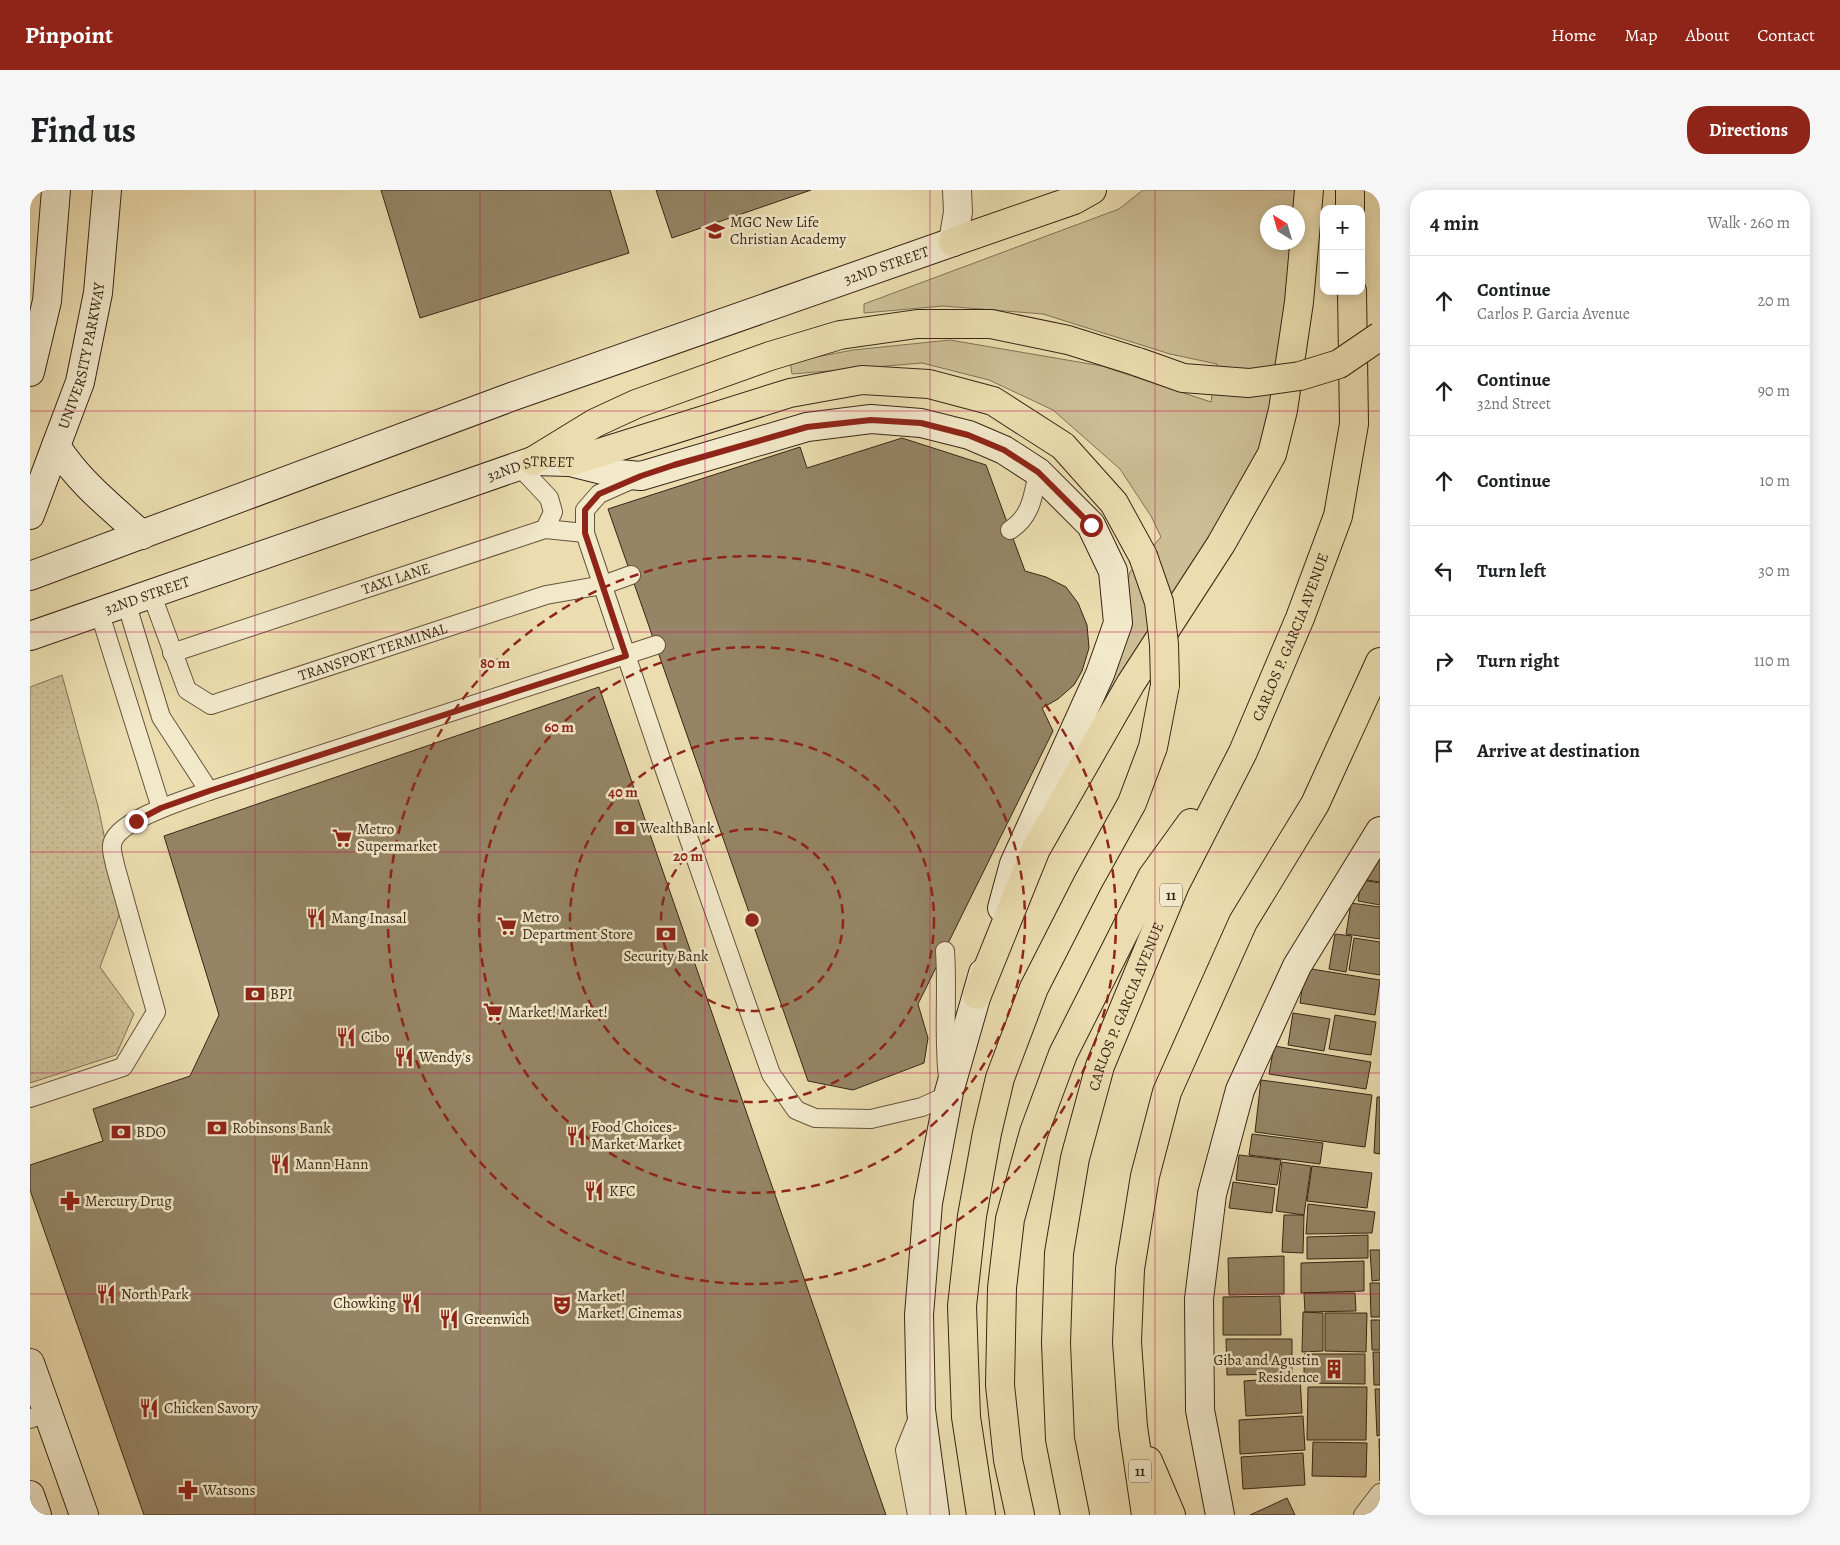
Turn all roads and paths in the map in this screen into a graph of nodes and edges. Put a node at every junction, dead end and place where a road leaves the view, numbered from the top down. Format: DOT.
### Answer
graph roads {
  1 [pos="56,190"];
  2 [pos="107,190"];
  3 [pos="957,190"];
  4 [pos="1092,190"];
  5 [pos="1309,190"];
  6 [pos="1350,190"];
  7 [pos="1350,205"];
  8 [pos="953,242"];
  9 [pos="1352,295"];
  10 [pos="1380,336"];
  11 [pos="30,372"];
  12 [pos="56,446"];
  13 [pos="570,462"];
  14 [pos="525,463"];
  15 [pos="1038,472"];
  16 [pos="641,476"];
  17 [pos="30,515"];
  18 [pos="546,529"];
  19 [pos="1010,530"];
  20 [pos="585,533"];
  21 [pos="142,535"];
  22 [pos="631,575"];
  23 [pos="30,576"];
  24 [pos="603,585"];
  25 [pos="151,593"];
  26 [pos="126,602"];
  27 [pos="99,611"];
  28 [pos="30,636"];
  29 [pos="656,645"];
  30 [pos="172,654"];
  31 [pos="626,656"];
  32 [pos="1380,662"];
  33 [pos="1243,752"];
  34 [pos="209,791"];
  35 [pos="161,808"];
  36 [pos="1380,831"];
  37 [pos="945,951"];
  38 [pos="977,995"];
  39 [pos="949,1093"];
  40 [pos="30,1098"];
  41 [pos="30,1363"];
  42 [pos="922,1410"];
  43 [pos="39,1416"];
  44 [pos="1133,1427"];
  45 [pos="1380,1493"];
  46 [pos="30,1495"];
  47 [pos="37,1515"];
  48 [pos="84,1515"];
  49 [pos="917,1515"];
  50 [pos="935,1515"];
  51 [pos="981,1515"];
  52 [pos="1020,1515"];
  53 [pos="1075,1515"];
  54 [pos="1146,1515"];
  55 [pos="1171,1515"];
  56 [pos="1220,1515"];
  57 [pos="1363,1515"];
  1 -- 11 [label="main road"];
  2 -- 12 [label="main road, UNIVERSITY PARKWAY"];
  3 -- 8 [label="main road"];
  4 -- 8 [label="main road"];
  5 -- 38 [label="main road"];
  6 -- 7 [label="main road"];
  8 -- 21 [label="main road, 32ND STREET"];
  9 -- 33 [label="main road, CARLOS P. GARCIA AVENUE / 11"];
  10 -- 14 [label="main road, bridge"];
  12 -- 17 [label="main road, UNIVERSITY PARKWAY"];
  12 -- 21 [label="main road"];
  13 -- 14 [label="main road, 32ND STREET"];
  13 -- 16 [label="main road, 32ND STREET"];
  13 -- 51 [label="main road, bridge"];
  14 -- 18 [label="lane"];
  14 -- 25 [label="main road, 32ND STREET"];
  15 -- 16 [label="main road, 32ND STREET"];
  15 -- 19 [label="lane"];
  15 -- 38 [label="main road"];
  16 -- 20 [label="lane"];
  18 -- 20 [label="lane"];
  18 -- 30 [label="lane, TAXI LANE"];
  20 -- 24 [label="lane"];
  21 -- 23 [label="main road, 32ND STREET"];
  22 -- 24 [label="lane"];
  24 -- 30 [label="lane, TRANSPORT TERMINAL"];
  24 -- 31 [label="lane"];
  25 -- 26 [label="main road, 32ND STREET"];
  25 -- 30 [label="lane"];
  26 -- 27 [label="main road, 32ND STREET"];
  26 -- 34 [label="lane"];
  27 -- 28 [label="main road, 32ND STREET"];
  27 -- 35 [label="lane"];
  29 -- 31 [label="lane"];
  31 -- 34 [label="lane"];
  31 -- 39 [label="lane"];
  32 -- 44 [label="main road, 11"];
  33 -- 52 [label="main road"];
  33 -- 53 [label="main road, CARLOS P. GARCIA AVENUE / 11"];
  34 -- 35 [label="lane"];
  35 -- 40 [label="lane"];
  36 -- 56 [label="main road"];
  37 -- 39 [label="lane"];
  38 -- 39 [label="main road"];
  39 -- 42 [label="main road"];
  41 -- 43 [label="main road"];
  42 -- 49 [label="lane"];
  42 -- 50 [label="main road"];
  43 -- 48 [label="main road"];
  44 -- 54 [label="main road, 11"];
  44 -- 55 [label="main road"];
  45 -- 57 [label="lane"];
  46 -- 47 [label="main road"];
}
